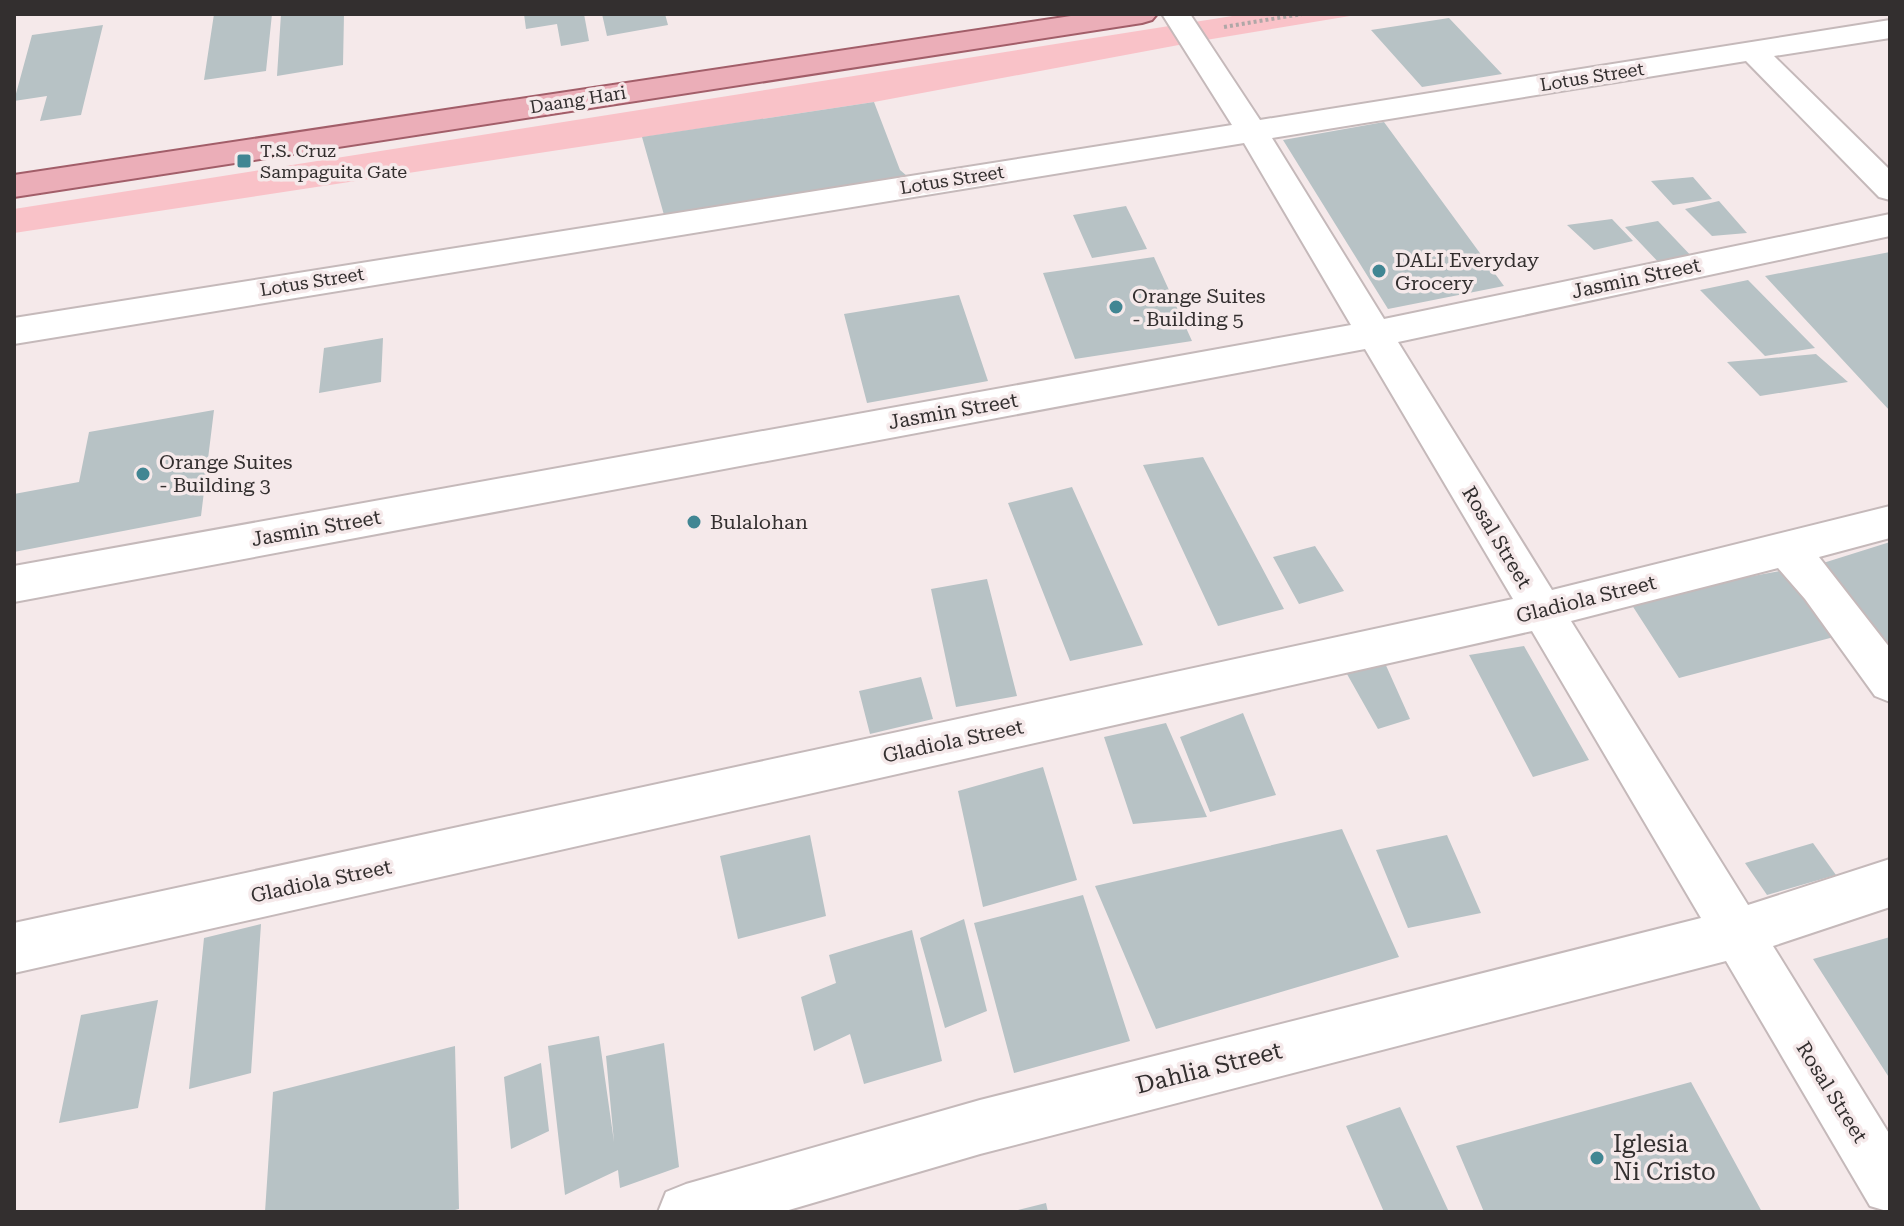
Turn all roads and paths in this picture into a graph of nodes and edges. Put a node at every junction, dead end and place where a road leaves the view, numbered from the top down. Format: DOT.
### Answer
graph roads {
  1 [pos="983,14"];
  2 [pos="1142,14"];
  3 [pos="1176,14"];
  4 [pos="1890,29"];
  5 [pos="1751,50"];
  6 [pos="1253,133"];
  7 [pos="14,156"];
  8 [pos="14,186"];
  9 [pos="1890,189"];
  10 [pos="1890,225"];
  11 [pos="14,331"];
  12 [pos="1374,334"];
  13 [pos="1890,522"];
  14 [pos="1786,549"];
  15 [pos="14,584"];
  16 [pos="1541,611"];
  17 [pos="1890,682"];
  18 [pos="1890,883"];
  19 [pos="1735,934"];
  20 [pos="14,948"];
  21 [pos="1890,1186"];
  22 [pos="686,1212"];
  1 -- 7 [label="main road, Daang Hari"];
  2 -- 8 [label="main road, Daang Hari"];
  3 -- 6 [label="street, Rosal Street"];
  4 -- 5 [label="street, Lotus Street"];
  5 -- 6 [label="street, Lotus Street"];
  5 -- 9 [label="street"];
  6 -- 11 [label="street, Lotus Street"];
  6 -- 12 [label="street, Rosal Street"];
  10 -- 12 [label="street, Jasmin Street"];
  12 -- 15 [label="street, Jasmin Street"];
  12 -- 16 [label="street, Rosal Street"];
  13 -- 14 [label="street, Gladiola Street"];
  14 -- 16 [label="street, Gladiola Street"];
  14 -- 17 [label="street"];
  16 -- 19 [label="street, Rosal Street"];
  16 -- 20 [label="street, Gladiola Street"];
  18 -- 19 [label="street, Dahlia Street"];
  19 -- 21 [label="street, Rosal Street"];
  19 -- 22 [label="street, Dahlia Street"];
}
